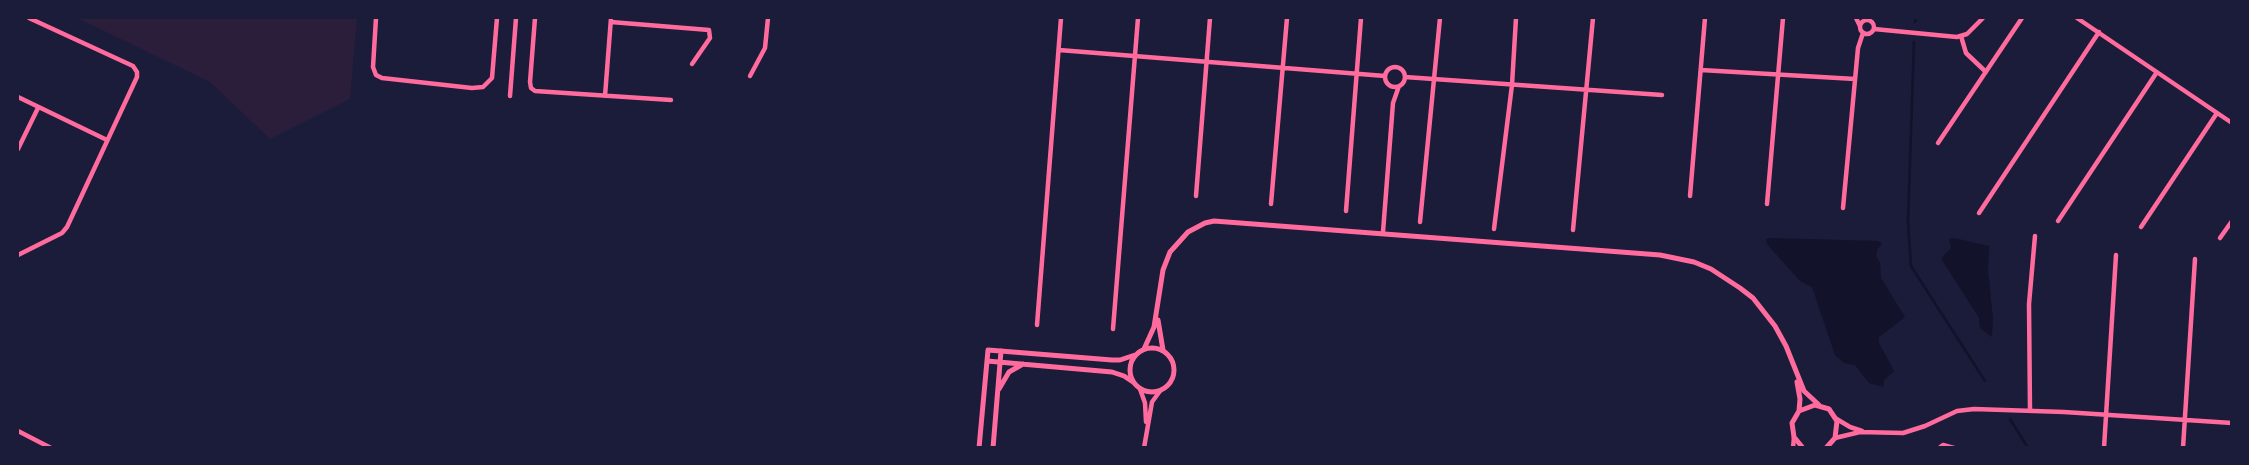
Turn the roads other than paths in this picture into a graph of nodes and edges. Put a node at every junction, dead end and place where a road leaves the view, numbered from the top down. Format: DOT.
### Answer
graph roads {
  1 [pos="29,18"];
  2 [pos="376,18"];
  3 [pos="497,18"];
  4 [pos="516,18"];
  5 [pos="536,18"];
  6 [pos="768,18"];
  7 [pos="1061,18"];
  8 [pos="1138,18"];
  9 [pos="1210,18"];
  10 [pos="1287,18"];
  11 [pos="1361,18"];
  12 [pos="1440,18"];
  13 [pos="1516,18"];
  14 [pos="1593,18"];
  15 [pos="1705,18"];
  16 [pos="1784,18"];
  17 [pos="1856,18"];
  18 [pos="1984,18"];
  19 [pos="2022,18"];
  20 [pos="2077,18"];
  21 [pos="1868,19"];
  22 [pos="611,20"];
  23 [pos="1860,26"];
  24 [pos="1874,29"];
  25 [pos="2098,32"];
  26 [pos="1863,33"];
  27 [pos="1961,36"];
  28 [pos="1059,50"];
  29 [pos="1135,55"];
  30 [pos="1207,62"];
  31 [pos="692,64"];
  32 [pos="1283,69"];
  33 [pos="1701,70"];
  34 [pos="1986,72"];
  35 [pos="2157,72"];
  36 [pos="1357,74"];
  37 [pos="1777,74"];
  38 [pos="750,76"];
  39 [pos="1384,76"];
  40 [pos="1405,77"];
  41 [pos="1436,79"];
  42 [pos="1855,79"];
  43 [pos="1389,85"];
  44 [pos="1512,85"];
  45 [pos="1399,86"];
  46 [pos="1588,90"];
  47 [pos="1662,95"];
  48 [pos="510,96"];
  49 [pos="605,96"];
  50 [pos="18,97"];
  51 [pos="671,100"];
  52 [pos="1393,103"];
  53 [pos="38,108"];
  54 [pos="2218,113"];
  55 [pos="2232,122"];
  56 [pos="107,140"];
  57 [pos="1938,143"];
  58 [pos="18,150"];
  59 [pos="1196,196"];
  60 [pos="1690,196"];
  61 [pos="1271,204"];
  62 [pos="1767,204"];
  63 [pos="1843,208"];
  64 [pos="1346,211"];
  65 [pos="1979,212"];
  66 [pos="2232,220"];
  67 [pos="2058,221"];
  68 [pos="1420,222"];
  69 [pos="2141,227"];
  70 [pos="1494,229"];
  71 [pos="1573,230"];
  72 [pos="1383,232"];
  73 [pos="2035,236"];
  74 [pos="2220,238"];
  75 [pos="18,255"];
  76 [pos="2116,256"];
  77 [pos="2195,259"];
  78 [pos="1157,312"];
  79 [pos="1037,325"];
  80 [pos="1113,329"];
  81 [pos="1144,349"];
  82 [pos="1163,350"];
  83 [pos="1001,351"];
  84 [pos="1135,355"];
  85 [pos="987,361"];
  86 [pos="1000,362"];
  87 [pos="1024,364"];
  88 [pos="1795,371"];
  89 [pos="1133,382"];
  90 [pos="1140,389"];
  91 [pos="1160,391"];
  92 [pos="997,394"];
  93 [pos="1819,405"];
  94 [pos="1799,411"];
  95 [pos="2030,411"];
  96 [pos="2107,415"];
  97 [pos="1835,418"];
  98 [pos="2185,420"];
  99 [pos="2232,423"];
  100 [pos="18,431"];
  101 [pos="1146,431"];
  102 [pos="1868,432"];
  103 [pos="1794,437"];
  104 [pos="1835,438"];
  105 [pos="42,446"];
  106 [pos="1941,446"];
  107 [pos="51,448"];
  108 [pos="979,448"];
  109 [pos="992,448"];
  110 [pos="1144,448"];
  111 [pos="1793,448"];
  112 [pos="1803,448"];
  113 [pos="1826,448"];
  114 [pos="1954,448"];
  115 [pos="2104,448"];
  116 [pos="2184,448"];
  1 -- 56 [label="street"];
  2 -- 3 [label="street"];
  4 -- 48 [label="street"];
  5 -- 49 [label="street"];
  6 -- 38 [label="street"];
  7 -- 28 [label="street"];
  8 -- 29 [label="street"];
  9 -- 30 [label="street"];
  10 -- 32 [label="street"];
  11 -- 36 [label="street"];
  12 -- 41 [label="street"];
  13 -- 44 [label="street"];
  14 -- 46 [label="street"];
  15 -- 33 [label="street"];
  16 -- 37 [label="street"];
  17 -- 23 [label="street"];
  18 -- 27 [label="street"];
  19 -- 34 [label="street"];
  20 -- 25 [label="street"];
  21 -- 23 [label="street"];
  21 -- 24 [label="street"];
  22 -- 31 [label="street"];
  22 -- 49 [label="street"];
  23 -- 26 [label="street"];
  24 -- 26 [label="street"];
  24 -- 27 [label="street"];
  25 -- 35 [label="street"];
  25 -- 65 [label="street"];
  26 -- 42 [label="street"];
  27 -- 34 [label="street"];
  28 -- 29 [label="street"];
  28 -- 79 [label="street"];
  29 -- 30 [label="street"];
  29 -- 80 [label="street"];
  30 -- 32 [label="street"];
  30 -- 59 [label="street"];
  32 -- 36 [label="street"];
  32 -- 61 [label="street"];
  33 -- 37 [label="street"];
  33 -- 60 [label="street"];
  34 -- 57 [label="street"];
  35 -- 54 [label="street"];
  35 -- 67 [label="street"];
  36 -- 39 [label="street"];
  36 -- 64 [label="street"];
  37 -- 42 [label="street"];
  37 -- 62 [label="street"];
  39 -- 40 [label="street"];
  39 -- 43 [label="street"];
  40 -- 41 [label="street"];
  40 -- 45 [label="street"];
  41 -- 44 [label="street"];
  41 -- 68 [label="street"];
  42 -- 63 [label="street"];
  43 -- 45 [label="street"];
  43 -- 52 [label="street"];
  44 -- 46 [label="street"];
  44 -- 70 [label="street"];
  45 -- 52 [label="street"];
  46 -- 47 [label="street"];
  46 -- 71 [label="street"];
  49 -- 51 [label="street"];
  50 -- 53 [label="street"];
  52 -- 72 [label="street"];
  53 -- 56 [label="street"];
  53 -- 58 [label="street"];
  54 -- 55 [label="street"];
  54 -- 69 [label="street"];
  56 -- 75 [label="street"];
  66 -- 74 [label="street"];
  72 -- 78 [label="street"];
  72 -- 88 [label="street"];
  73 -- 95 [label="street"];
  76 -- 96 [label="street"];
  77 -- 98 [label="street"];
  78 -- 81 [label="street"];
  78 -- 82 [label="street"];
  81 -- 82 [label="street"];
  81 -- 84 [label="street"];
  82 -- 91 [label="street"];
  83 -- 84 [label="street"];
  83 -- 85 [label="street"];
  83 -- 86 [label="street"];
  84 -- 89 [label="street"];
  85 -- 86 [label="street"];
  85 -- 108 [label="street"];
  86 -- 87 [label="street"];
  86 -- 92 [label="street"];
  87 -- 89 [label="street"];
  87 -- 92 [label="street"];
  88 -- 93 [label="street"];
  88 -- 94 [label="street"];
  89 -- 90 [label="street"];
  90 -- 91 [label="street"];
  90 -- 101 [label="street"];
  91 -- 101 [label="street"];
  92 -- 109 [label="street"];
  93 -- 94 [label="street"];
  93 -- 97 [label="street"];
  94 -- 103 [label="street"];
  95 -- 96 [label="street"];
  95 -- 102 [label="street"];
  96 -- 98 [label="street"];
  96 -- 115 [label="street"];
  97 -- 102 [label="street"];
  97 -- 104 [label="street"];
  98 -- 99 [label="street"];
  98 -- 116 [label="street"];
  100 -- 105 [label="street"];
  101 -- 110 [label="street"];
  102 -- 104 [label="street"];
  103 -- 111 [label="street"];
  103 -- 112 [label="street"];
  104 -- 113 [label="street"];
  105 -- 107 [label="street"];
  106 -- 114 [label="street"];
}
